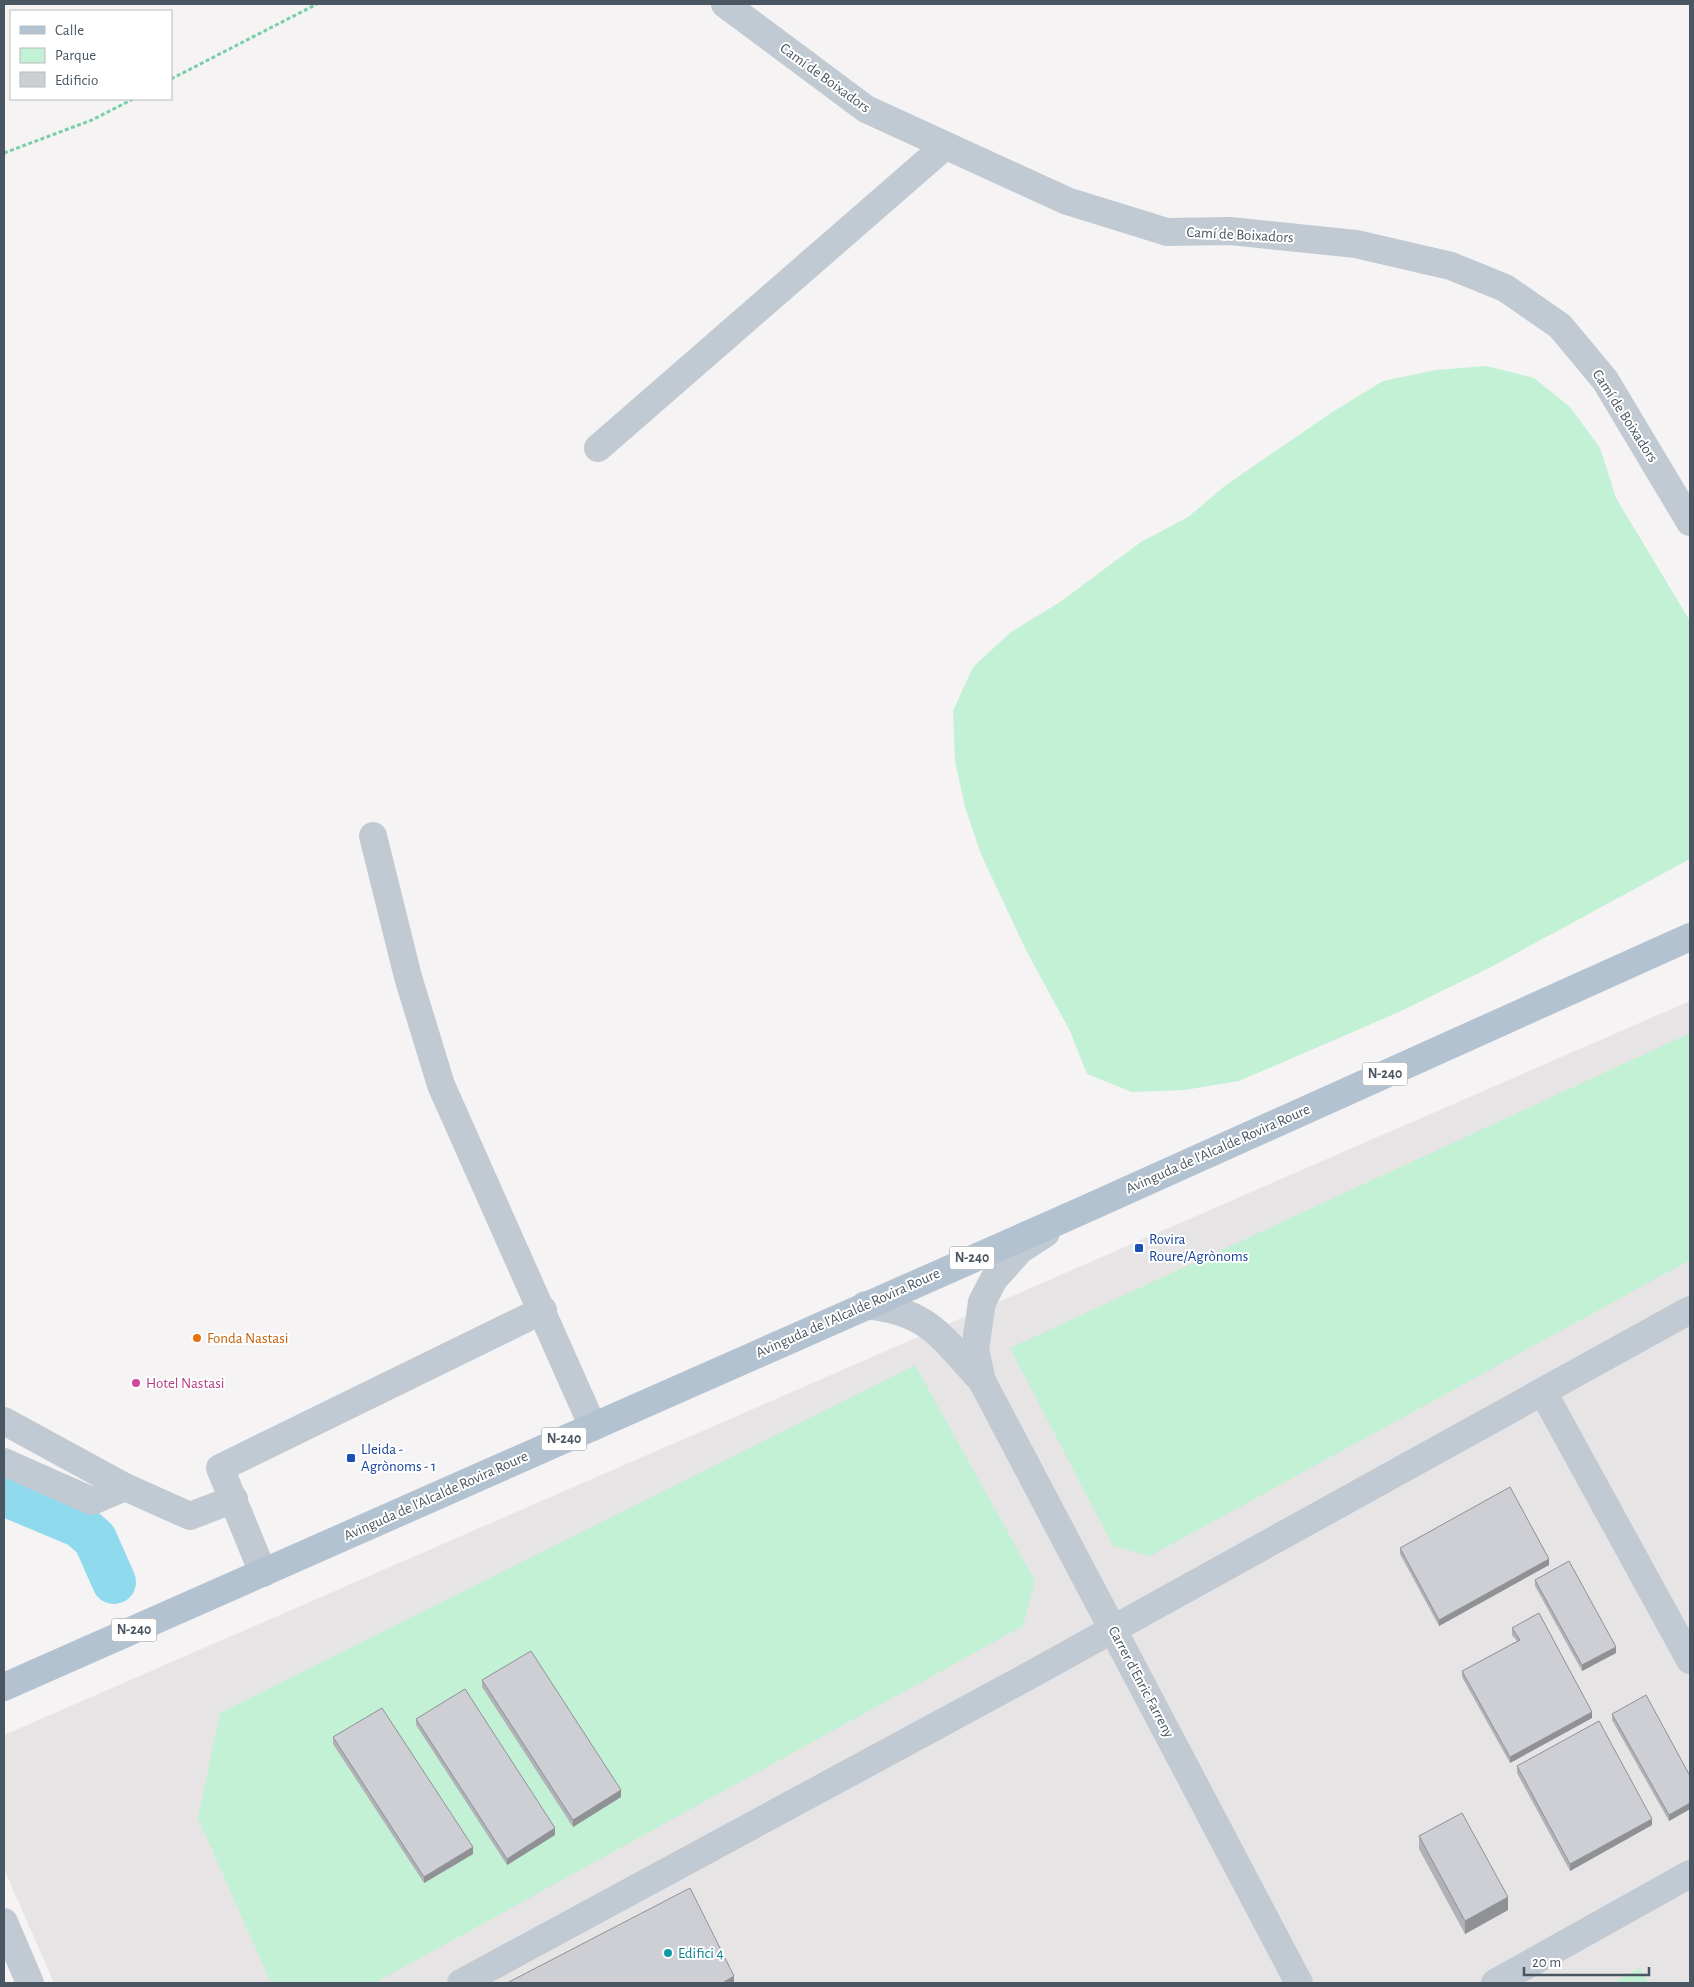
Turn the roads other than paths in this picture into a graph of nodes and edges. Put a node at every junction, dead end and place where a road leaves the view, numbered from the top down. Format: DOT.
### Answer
graph roads {
  1 [pos="725,4"];
  2 [pos="945,146"];
  3 [pos="598,448"];
  4 [pos="1690,522"];
  5 [pos="373,836"];
  6 [pos="1690,936"];
  7 [pos="1079,1212"];
  8 [pos="865,1305"];
  9 [pos="543,1310"];
  10 [pos="1690,1310"];
  11 [pos="982,1381"];
  12 [pos="1543,1392"];
  13 [pos="4,1421"];
  14 [pos="592,1427"];
  15 [pos="4,1462"];
  16 [pos="125,1487"];
  17 [pos="234,1499"];
  18 [pos="263,1573"];
  19 [pos="1113,1628"];
  20 [pos="1690,1660"];
  21 [pos="4,1687"];
  22 [pos="1690,1874"];
  23 [pos="4,1922"];
  24 [pos="30,1983"];
  25 [pos="461,1983"];
  26 [pos="1299,1983"];
  27 [pos="1494,1983"];
  1 -- 2 [label="street, Camí de Boixadors"];
  2 -- 3 [label="street"];
  2 -- 4 [label="street, Camí de Boixadors"];
  5 -- 9 [label="street"];
  6 -- 7 [label="main road, Avinguda de l'Alcalde Rovira Roure / N-240"];
  7 -- 8 [label="main road, Avinguda de l'Alcalde Rovira Roure / N-240"];
  7 -- 11 [label="street"];
  8 -- 11 [label="street"];
  8 -- 14 [label="main road, Avinguda de l'Alcalde Rovira Roure / N-240"];
  9 -- 14 [label="street"];
  9 -- 17 [label="street"];
  10 -- 12 [label="street"];
  11 -- 19 [label="street, Carrer d'Enric Farreny"];
  12 -- 19 [label="street"];
  12 -- 20 [label="street"];
  13 -- 16 [label="street"];
  14 -- 18 [label="main road, Avinguda de l'Alcalde Rovira Roure / N-240"];
  15 -- 16 [label="street"];
  16 -- 17 [label="street"];
  17 -- 18 [label="street"];
  18 -- 21 [label="main road, Avinguda de l'Alcalde Rovira Roure / N-240"];
  19 -- 25 [label="street"];
  19 -- 26 [label="street, Carrer d'Enric Farreny"];
  22 -- 27 [label="street"];
  23 -- 24 [label="street"];
}
